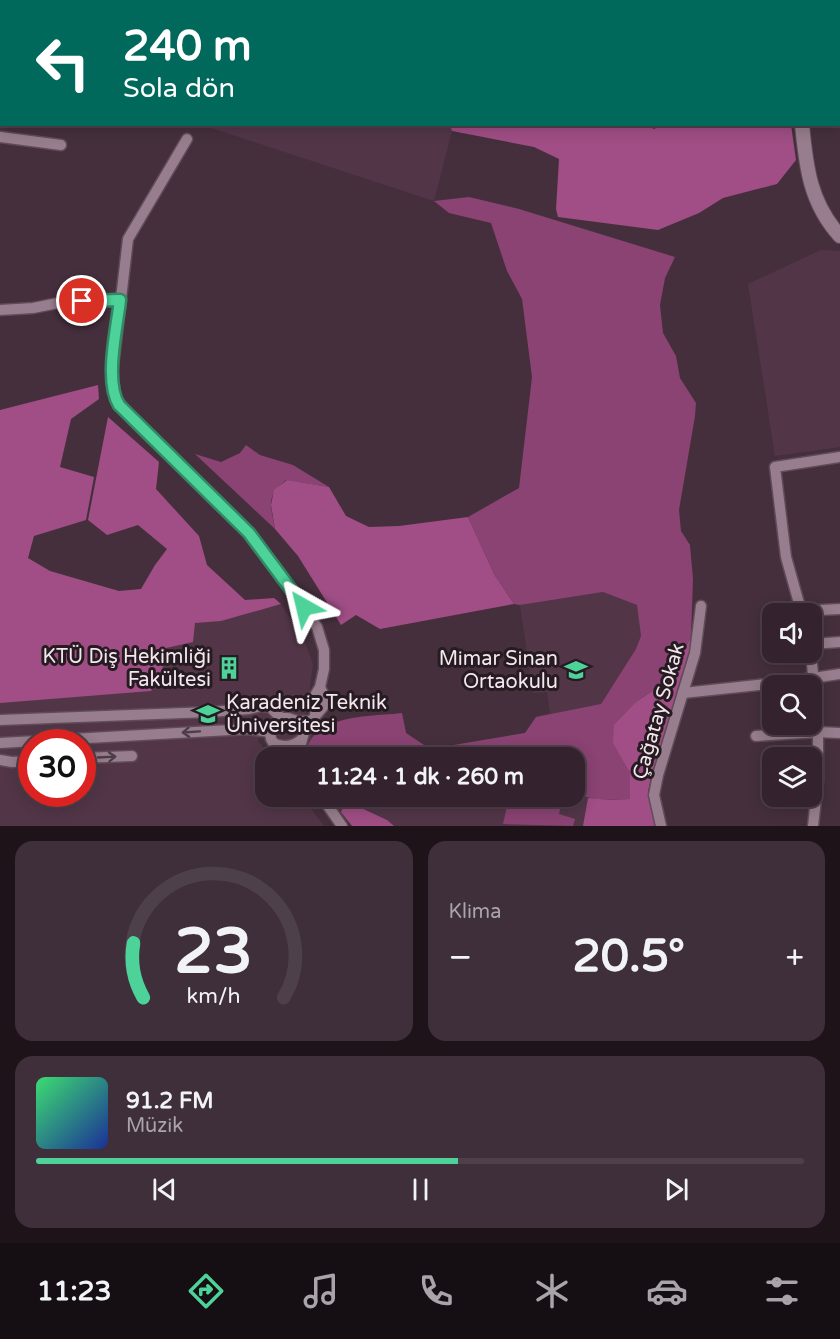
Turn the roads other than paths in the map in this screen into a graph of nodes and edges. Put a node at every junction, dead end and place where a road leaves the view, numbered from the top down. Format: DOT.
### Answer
graph roads {
  1 [pos="802,126"];
  2 [pos="0,137"];
  3 [pos="187,138"];
  4 [pos="61,145"];
  5 [pos="840,236"];
  6 [pos="120,300"];
  7 [pos="0,310"];
  8 [pos="840,456"];
  9 [pos="799,603"];
  10 [pos="701,606"];
  11 [pos="840,609"];
  12 [pos="822,610"];
  13 [pos="840,642"];
  14 [pos="822,643"];
  15 [pos="840,674"];
  16 [pos="822,676"];
  17 [pos="762,685"];
  18 [pos="683,693"];
  19 [pos="314,717"];
  20 [pos="281,718"];
  21 [pos="0,720"];
  22 [pos="297,721"];
  23 [pos="822,732"];
  24 [pos="840,733"];
  25 [pos="772,735"];
  26 [pos="818,735"];
  27 [pos="756,736"];
  28 [pos="272,737"];
  29 [pos="302,737"];
  30 [pos="0,743"];
  31 [pos="277,747"];
  32 [pos="300,747"];
  33 [pos="132,756"];
  34 [pos="96,757"];
  35 [pos="0,760"];
  36 [pos="18,762"];
  37 [pos="320,807"];
  38 [pos="329,807"];
  39 [pos="334,826"];
  40 [pos="342,826"];
  41 [pos="661,826"];
  42 [pos="813,826"];
  1 -- 5 [label="street"];
  2 -- 4 [label="street"];
  3 -- 6 [label="street"];
  6 -- 7 [label="street"];
  6 -- 19 [label="street"];
  8 -- 9 [label="street"];
  10 -- 18 [label="street, Çağatay Sokak"];
  11 -- 12 [label="street"];
  13 -- 14 [label="street"];
  15 -- 16 [label="street"];
  17 -- 18 [label="street"];
  18 -- 41 [label="street, Çağatay Sokak"];
  19 -- 22 [label="street"];
  19 -- 29 [label="street"];
  20 -- 21 [label="street"];
  20 -- 22 [label="street"];
  20 -- 28 [label="street"];
  22 -- 29 [label="street"];
  23 -- 24 [label="street"];
  25 -- 27 [label="street"];
  26 -- 42 [label="street"];
  28 -- 29 [label="street"];
  28 -- 30 [label="street, one-way"];
  28 -- 31 [label="street"];
  29 -- 32 [label="street"];
  34 -- 33 [label="street, one-way"];
  35 -- 36 [label="street"];
  37 -- 39 [label="street"];
  38 -- 40 [label="street"];
}
